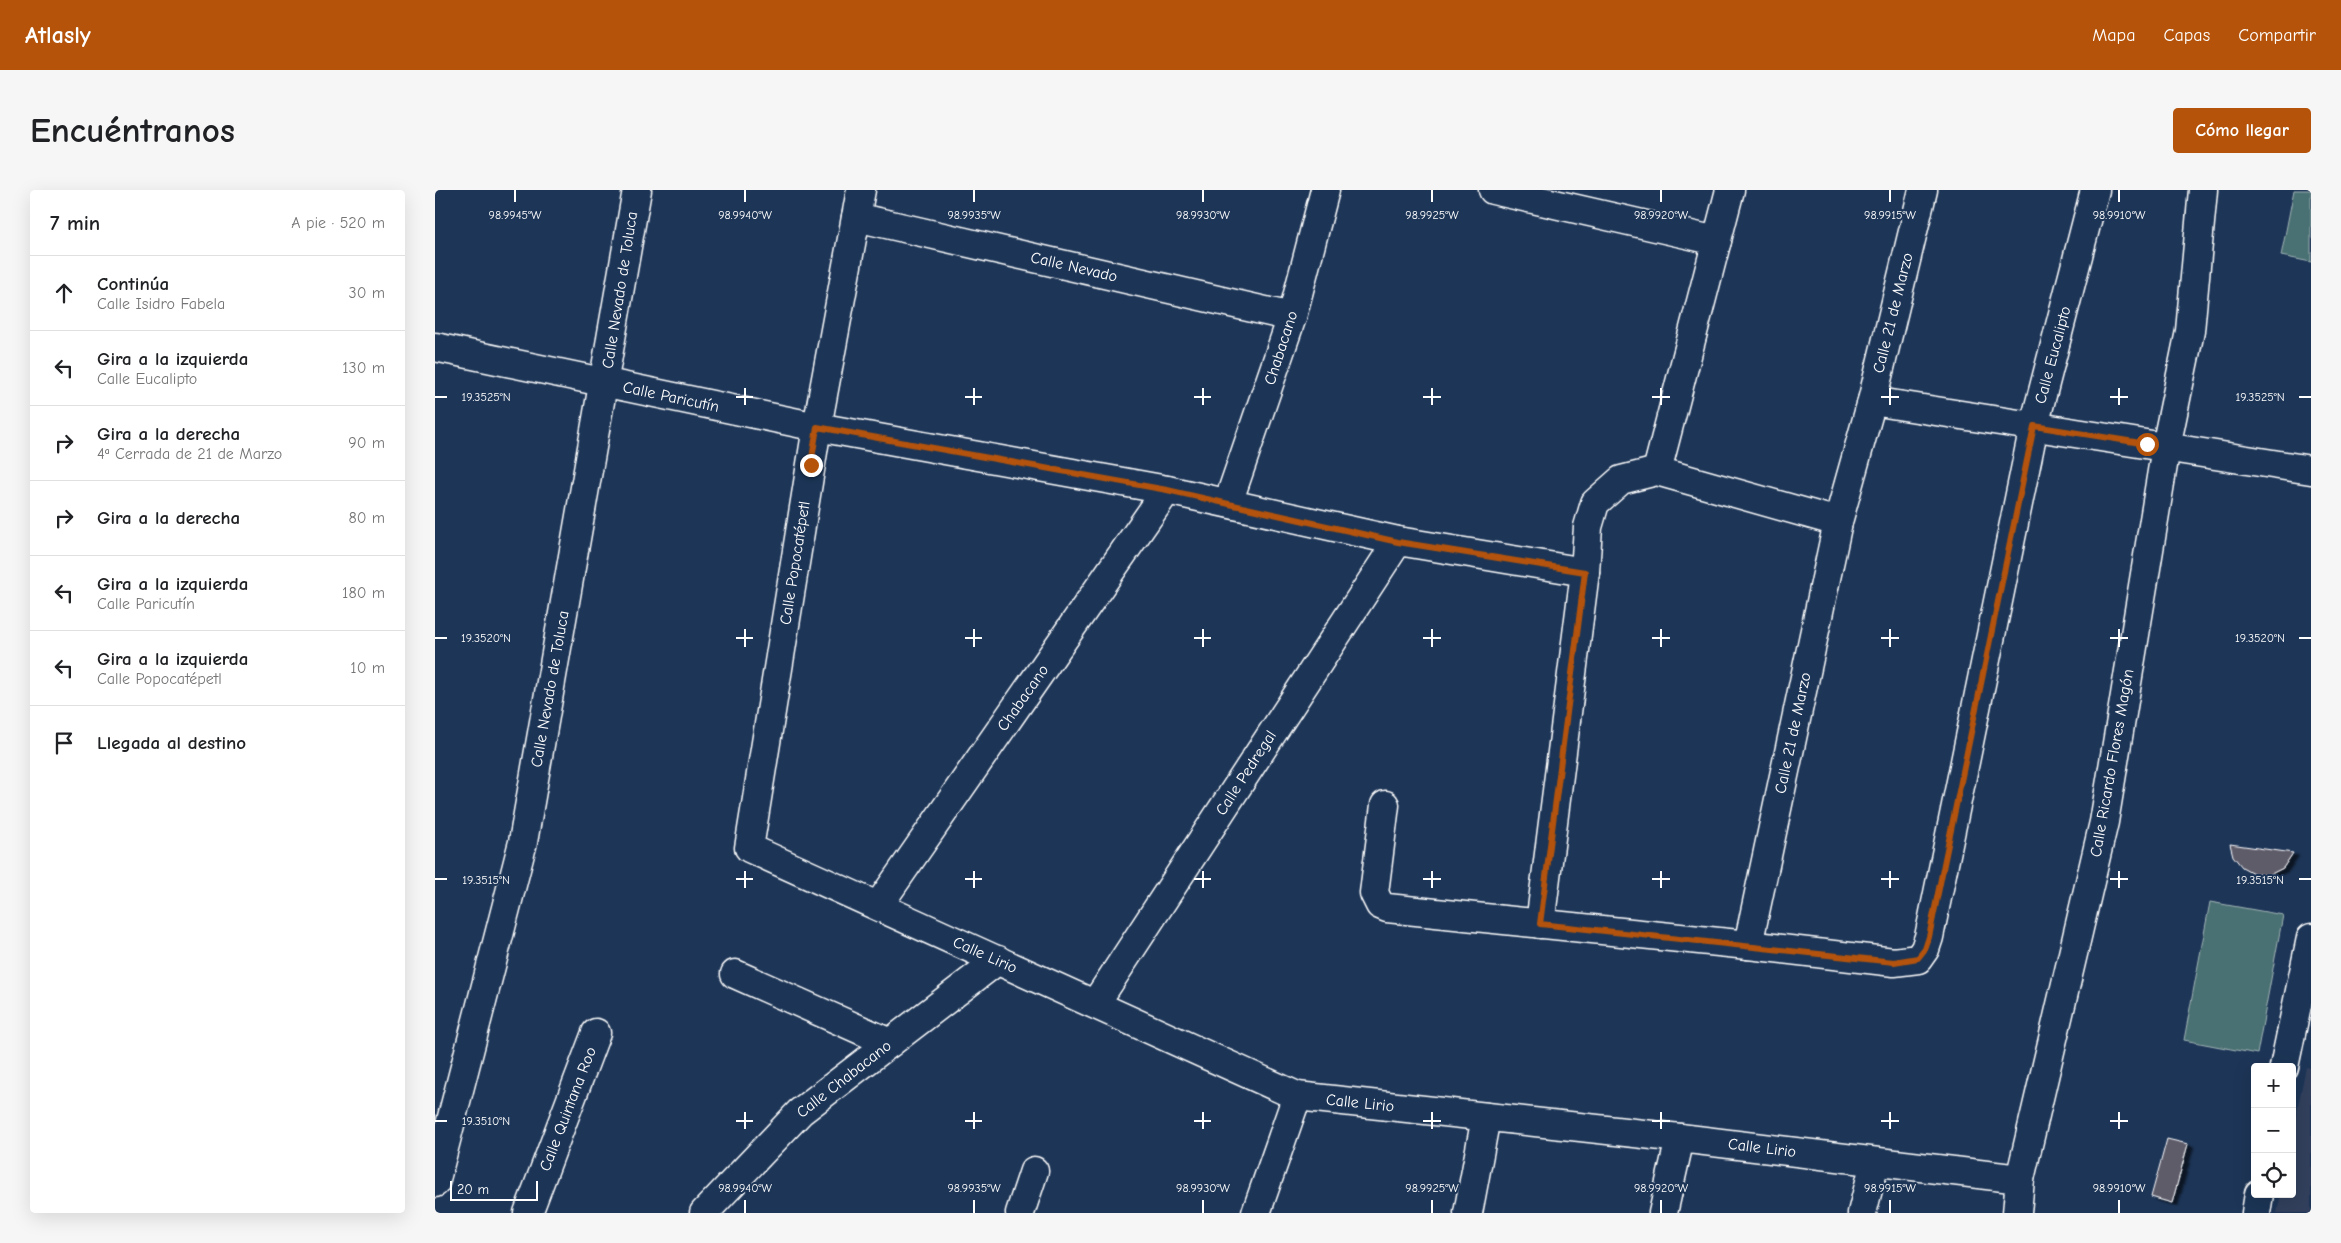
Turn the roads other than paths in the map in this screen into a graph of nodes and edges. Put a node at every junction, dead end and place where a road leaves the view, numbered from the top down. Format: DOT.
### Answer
graph roads {
  1 [pos="637,190"];
  2 [pos="861,190"];
  3 [pos="1325,190"];
  4 [pos="1493,190"];
  5 [pos="1731,190"];
  6 [pos="1923,190"];
  7 [pos="2095,190"];
  8 [pos="2203,190"];
  9 [pos="1527,194"];
  10 [pos="856,217"];
  11 [pos="1717,241"];
  12 [pos="1292,316"];
  13 [pos="435,347"];
  14 [pos="605,383"];
  15 [pos="1872,402"];
  16 [pos="2034,426"];
  17 [pos="817,427"];
  18 [pos="2166,447"];
  19 [pos="2311,470"];
  20 [pos="1657,471"];
  21 [pos="1167,490"];
  22 [pos="1228,503"];
  23 [pos="1838,522"];
  24 [pos="1398,542"];
  25 [pos="1585,572"];
  26 [pos="1385,804"];
  27 [pos="749,848"];
  28 [pos="878,906"];
  29 [pos="1540,924"];
  30 [pos="2311,938"];
  31 [pos="1747,945"];
  32 [pos="998,960"];
  33 [pos="735,974"];
  34 [pos="1095,1004"];
  35 [pos="596,1033"];
  36 [pos="890,1043"];
  37 [pos="2295,1053"];
  38 [pos="1297,1096"];
  39 [pos="1486,1117"];
  40 [pos="1680,1138"];
  41 [pos="1875,1162"];
  42 [pos="1034,1171"];
  43 [pos="2020,1179"];
  44 [pos="435,1183"];
  45 [pos="2258,1198"];
  46 [pos="528,1213"];
  47 [pos="703,1213"];
  48 [pos="1020,1213"];
  49 [pos="1256,1213"];
  50 [pos="1468,1213"];
  51 [pos="1663,1213"];
  52 [pos="1862,1213"];
  53 [pos="2017,1213"];
  54 [pos="2255,1213"];
  1 -- 14 [label="street, Calle Nevado de Toluca"];
  2 -- 10 [label="street, Calle Popocatépetl"];
  3 -- 12 [label="street, Chabacano"];
  4 -- 9 [label="street"];
  5 -- 11 [label="street"];
  6 -- 15 [label="street, Calle 21 de Marzo"];
  7 -- 16 [label="street, Calle Eucalipto"];
  8 -- 18 [label="street, Calle Ricardo Flores Magón"];
  9 -- 11 [label="street"];
  10 -- 12 [label="street, Calle Nevado"];
  10 -- 17 [label="street, Calle Popocatépetl"];
  11 -- 20 [label="street"];
  12 -- 22 [label="street, Chabacano"];
  13 -- 14 [label="street, Calle Paricutín"];
  14 -- 17 [label="street, Calle Paricutín"];
  14 -- 44 [label="street, Calle Nevado de Toluca"];
  15 -- 16 [label="street"];
  15 -- 23 [label="street, Calle 21 de Marzo"];
  16 -- 18 [label="street"];
  16 -- 31 [label="street, Calle Eucalipto"];
  17 -- 21 [label="street, Calle Paricutín"];
  17 -- 27 [label="street, Calle Popocatépetl"];
  18 -- 19 [label="street"];
  18 -- 43 [label="street, Calle Ricardo Flores Magón"];
  20 -- 23 [label="street"];
  20 -- 25 [label="street"];
  21 -- 22 [label="street, Calle Paricutín"];
  21 -- 28 [label="street, Chabacano"];
  22 -- 24 [label="street, Calle Paricutín"];
  23 -- 31 [label="street, Calle 21 de Marzo"];
  24 -- 25 [label="street, Calle Paricutín"];
  24 -- 34 [label="street, Calle Pedregal"];
  25 -- 29 [label="street"];
  26 -- 29 [label="street"];
  27 -- 28 [label="street, Calle Lirio"];
  28 -- 32 [label="street, Calle Lirio"];
  29 -- 31 [label="street"];
  30 -- 37 [label="street"];
  32 -- 34 [label="street, Calle Lirio"];
  32 -- 36 [label="street, Calle Chabacano"];
  33 -- 36 [label="street"];
  34 -- 38 [label="street, Calle Lirio"];
  35 -- 46 [label="street, Calle Quintana Roo"];
  36 -- 47 [label="street, Calle Chabacano"];
  38 -- 39 [label="street, Calle Lirio"];
  38 -- 49 [label="street"];
  39 -- 40 [label="street, Calle Lirio"];
  39 -- 50 [label="street"];
  40 -- 41 [label="street, Calle Lirio"];
  40 -- 51 [label="street"];
  41 -- 43 [label="street, Calle Lirio"];
  41 -- 52 [label="street"];
  42 -- 48 [label="street"];
  43 -- 53 [label="street, Calle Ricardo Flores Magón"];
  45 -- 54 [label="street"];
}
